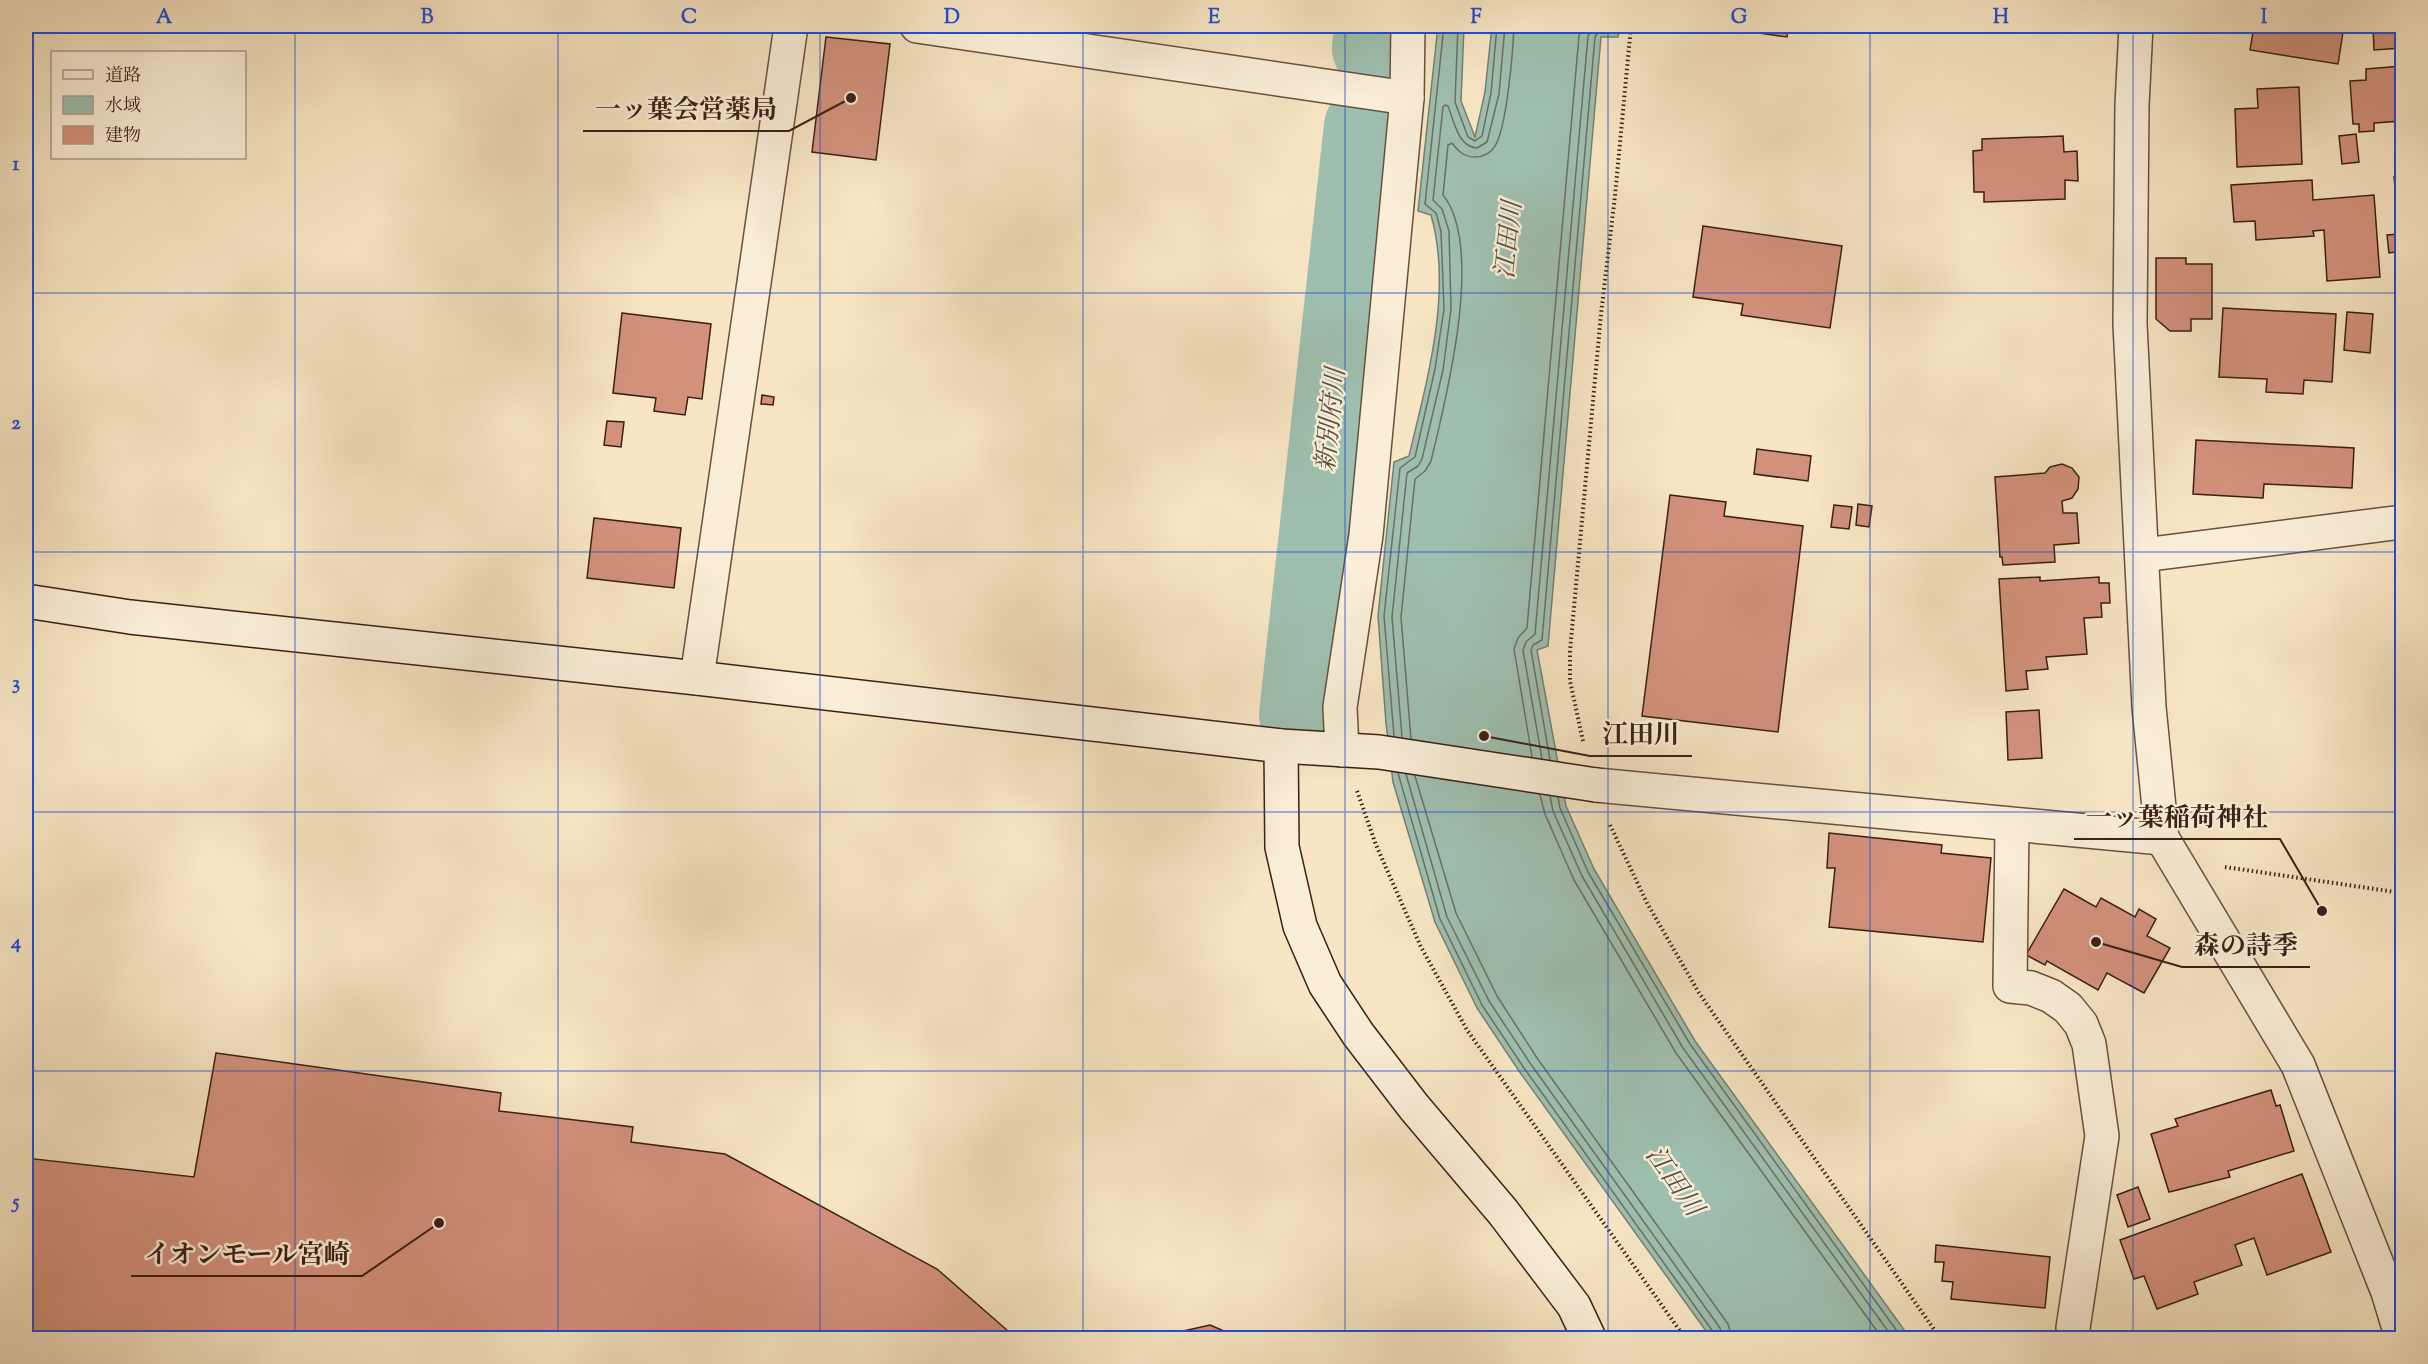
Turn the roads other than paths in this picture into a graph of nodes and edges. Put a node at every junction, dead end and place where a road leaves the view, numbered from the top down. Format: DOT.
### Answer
graph roads {
  1 [pos="791,26"];
  2 [pos="917,26"];
  3 [pos="1408,26"];
  4 [pos="2136,26"];
  5 [pos="1407,98"];
  6 [pos="2403,522"];
  7 [pos="2143,555"];
  8 [pos="26,601"];
  9 [pos="697,678"];
  10 [pos="1281,746"];
  11 [pos="1342,750"];
  12 [pos="2012,825"];
  13 [pos="2168,849"];
  14 [pos="1589,1338"];
  15 [pos="2074,1338"];
  16 [pos="2402,1338"];
  1 -- 9 [label="street"];
  2 -- 5 [label="street"];
  3 -- 5 [label="street"];
  4 -- 7 [label="street"];
  5 -- 11 [label="street"];
  6 -- 7 [label="street"];
  7 -- 13 [label="street"];
  8 -- 9 [label="street"];
  9 -- 10 [label="street"];
  10 -- 11 [label="street"];
  10 -- 14 [label="street"];
  11 -- 12 [label="street"];
  12 -- 13 [label="street"];
  12 -- 15 [label="street"];
  13 -- 16 [label="street"];
}
